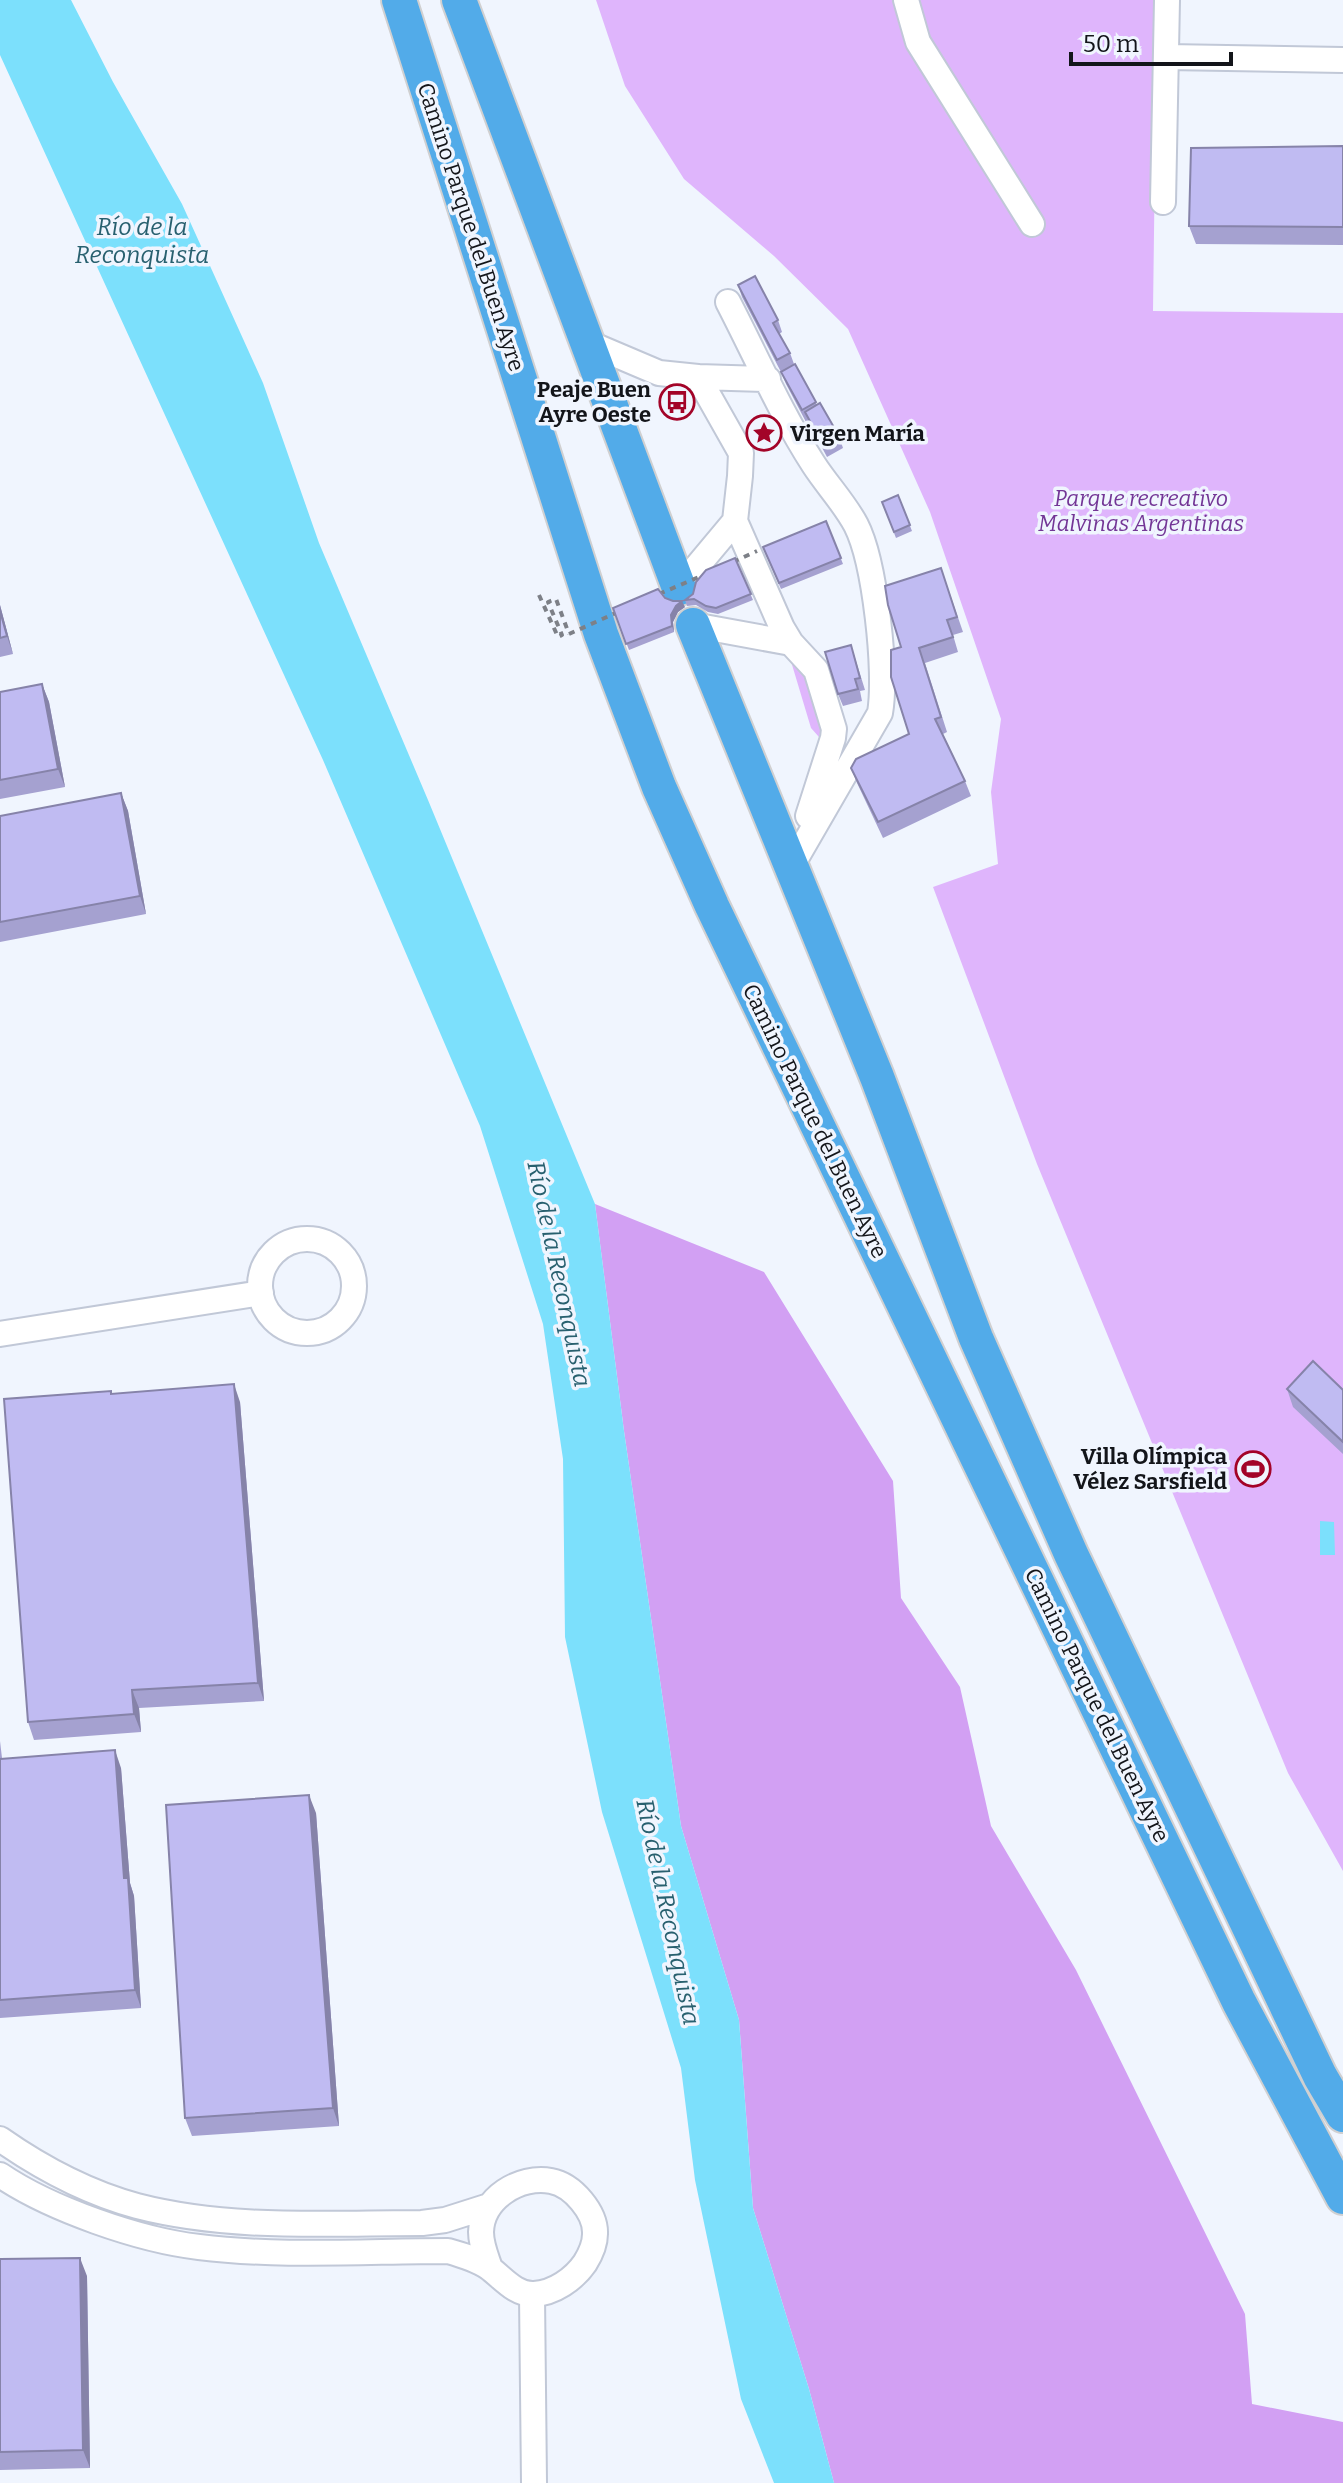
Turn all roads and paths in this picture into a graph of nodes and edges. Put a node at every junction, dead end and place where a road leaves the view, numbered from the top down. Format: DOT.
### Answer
graph roads {
  1 [pos="399,0"];
  2 [pos="459,0"];
  3 [pos="906,0"];
  4 [pos="1167,0"];
  5 [pos="1167,57"];
  6 [pos="1343,60"];
  7 [pos="1163,202"];
  8 [pos="1032,224"];
  9 [pos="728,302"];
  10 [pos="586,342"];
  11 [pos="698,377"];
  12 [pos="768,379"];
  13 [pos="735,521"];
  14 [pos="757,551"];
  15 [pos="728,564"];
  16 [pos="714,570"];
  17 [pos="668,592"];
  18 [pos="539,595"];
  19 [pos="627,609"];
  20 [pos="693,625"];
  21 [pos="791,643"];
  22 [pos="791,867"];
  23 [pos="261,1293"];
  24 [pos="0,1334"];
  25 [pos="1343,2115"];
  26 [pos="0,2139"];
  27 [pos="0,2175"];
  28 [pos="1343,2197"];
  29 [pos="489,2206"];
  30 [pos="490,2268"];
  31 [pos="532,2295"];
  32 [pos="534,2483"];
  1 -- 28 [label="highway, Camino Parque del Buen Ayre"];
  2 -- 10 [label="highway"];
  3 -- 8 [label="street"];
  4 -- 5 [label="street"];
  5 -- 6 [label="street"];
  5 -- 7 [label="street"];
  9 -- 12 [label="street"];
  10 -- 11 [label="street"];
  10 -- 17 [label="highway"];
  11 -- 12 [label="street"];
  11 -- 13 [label="street"];
  12 -- 22 [label="street"];
  13 -- 17 [label="street"];
  13 -- 21 [label="street"];
  14 -- 15 [label="path, bridge"];
  16 -- 17 [label="path, bridge"];
  18 -- 19 [label="path, bridge"];
  20 -- 21 [label="street"];
  20 -- 22 [label="highway, Camino Parque del Buen Ayre"];
  21 -- 22 [label="street"];
  22 -- 25 [label="highway, Camino Parque del Buen Ayre"];
  23 -- 24 [label="street"];
  26 -- 29 [label="street"];
  27 -- 30 [label="street"];
  29 -- 30 [label="street"];
  29 -- 31 [label="street"];
  30 -- 31 [label="street"];
  31 -- 32 [label="street"];
}
